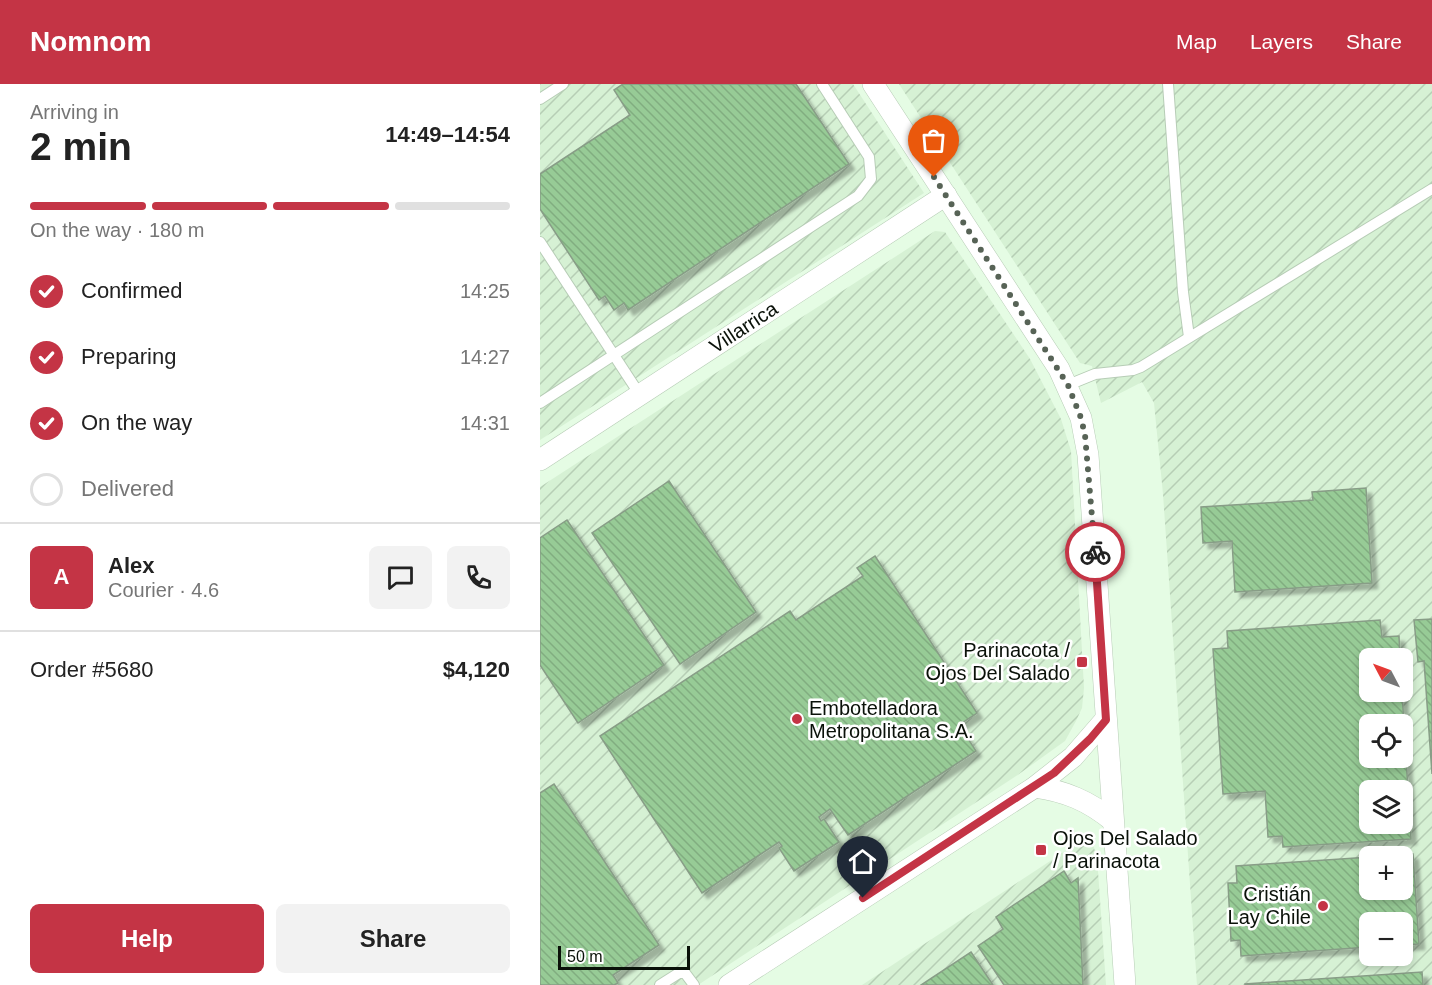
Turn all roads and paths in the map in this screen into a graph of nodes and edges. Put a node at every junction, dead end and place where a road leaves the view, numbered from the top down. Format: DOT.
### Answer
graph roads {
  1 [pos="563,84"];
  2 [pos="822,84"];
  3 [pos="873,84"];
  4 [pos="1168,84"];
  5 [pos="540,99"];
  6 [pos="1432,189"];
  7 [pos="946,195"];
  8 [pos="540,242"];
  9 [pos="1189,337"];
  10 [pos="613,354"];
  11 [pos="1068,385"];
  12 [pos="639,395"];
  13 [pos="540,403"];
  14 [pos="540,460"];
  15 [pos="1106,720"];
  16 [pos="1035,787"];
  17 [pos="1113,821"];
  18 [pos="660,985"];
  19 [pos="694,985"];
  20 [pos="729,985"];
  21 [pos="1125,985"];
  1 -- 5 [label="lane"];
  2 -- 10 [label="lane"];
  3 -- 7 [label="street"];
  4 -- 9 [label="lane"];
  6 -- 9 [label="lane"];
  7 -- 11 [label="street"];
  7 -- 12 [label="street, Villarrica"];
  8 -- 10 [label="lane"];
  9 -- 11 [label="lane"];
  10 -- 12 [label="lane"];
  10 -- 13 [label="lane"];
  11 -- 15 [label="street"];
  12 -- 14 [label="street, Villarrica"];
  15 -- 16 [label="street"];
  15 -- 17 [label="street"];
  16 -- 17 [label="street"];
  16 -- 20 [label="street"];
  17 -- 21 [label="street"];
  18 -- 19 [label="lane"];
}
